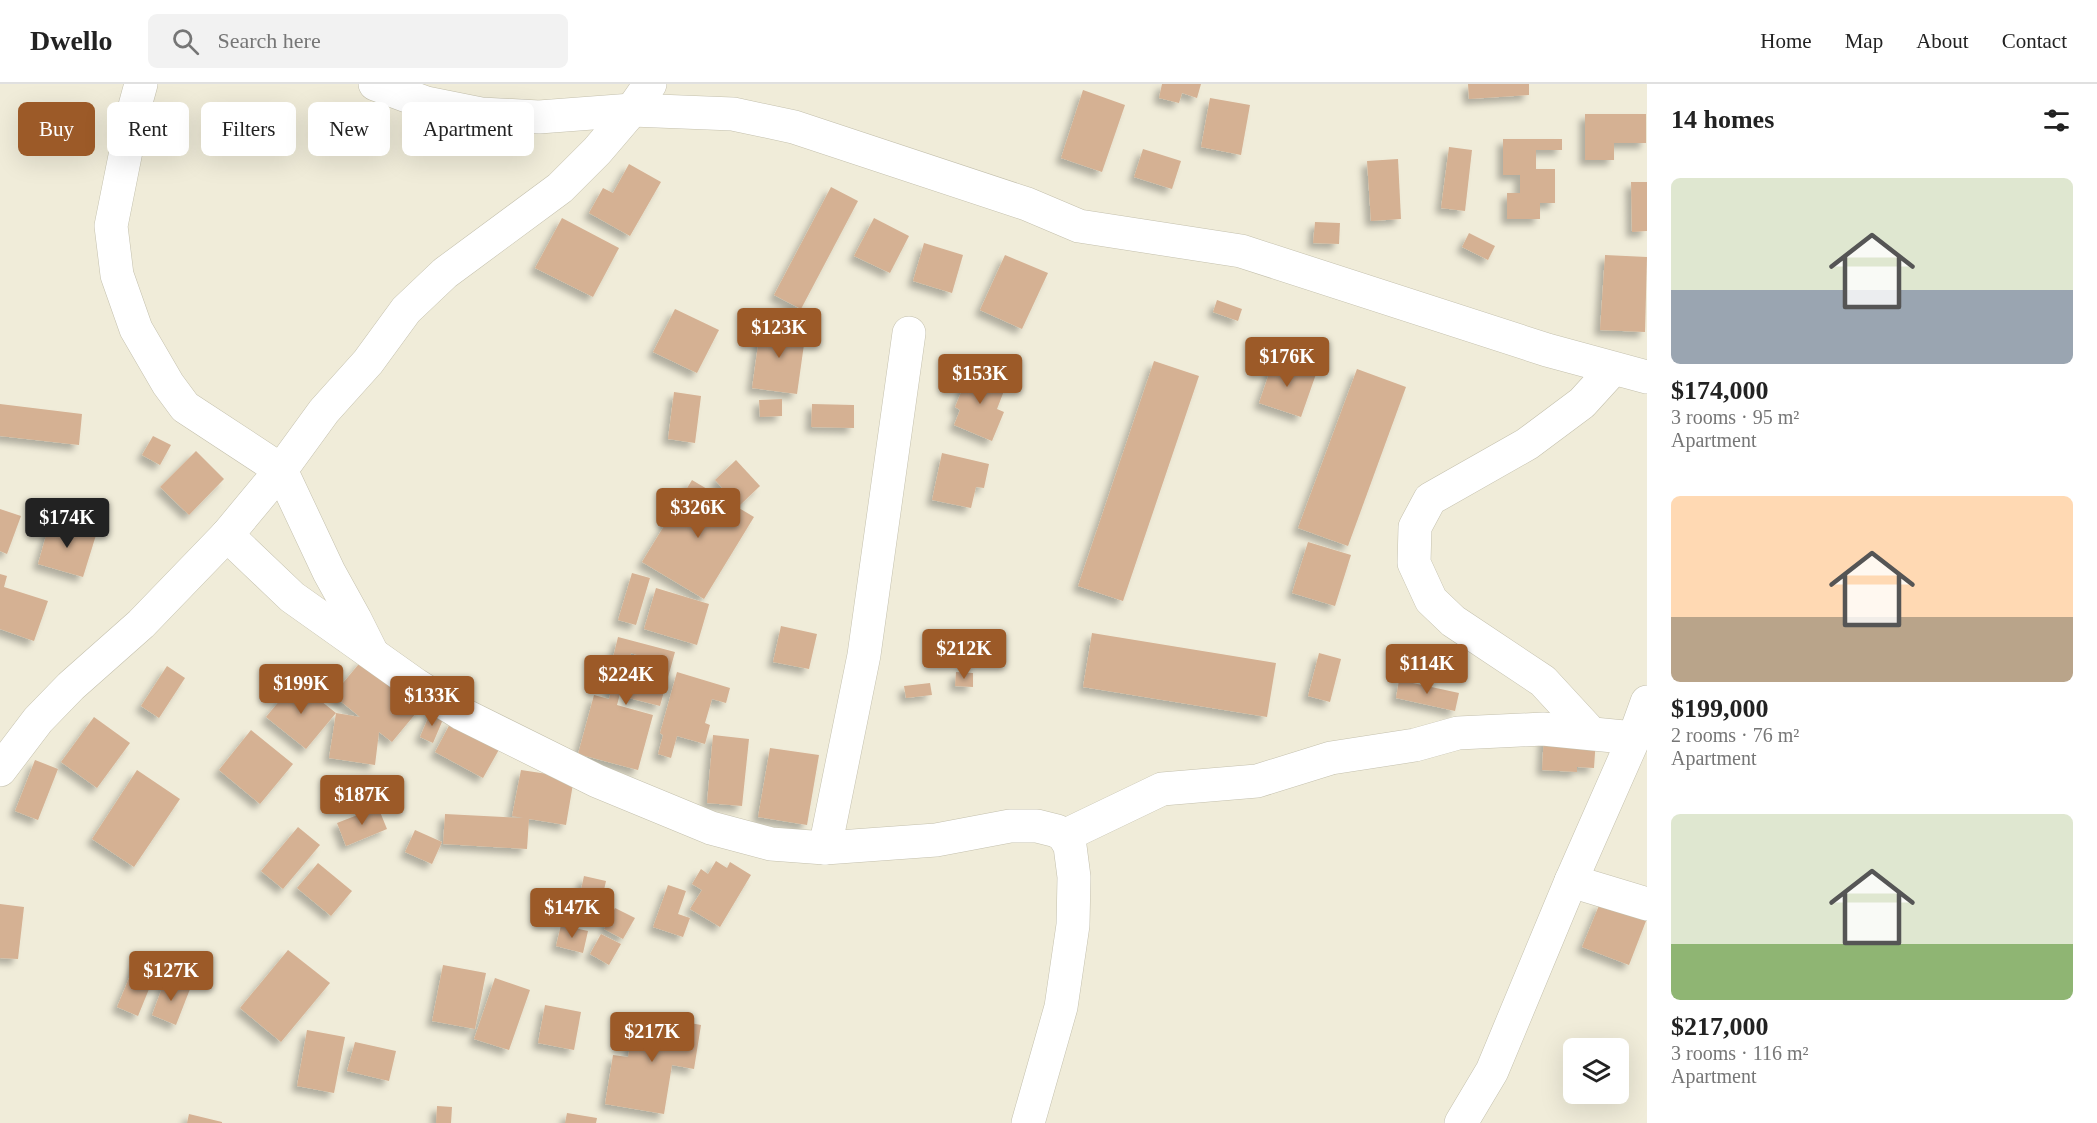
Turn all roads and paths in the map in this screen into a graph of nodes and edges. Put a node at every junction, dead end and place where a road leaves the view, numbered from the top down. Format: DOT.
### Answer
graph roads {
  1 [pos="141,84"];
  2 [pos="375,84"];
  3 [pos="641,97"];
  4 [pos="909,333"];
  5 [pos="1613,369"];
  6 [pos="1647,377"];
  7 [pos="281,470"];
  8 [pos="227,535"];
  9 [pos="373,656"];
  10 [pos="1647,702"];
  11 [pos="1591,732"];
  12 [pos="1634,738"];
  13 [pos="0,770"];
  14 [pos="1064,836"];
  15 [pos="825,848"];
  16 [pos="1571,881"];
  17 [pos="1647,904"];
  18 [pos="1028,1123"];
  19 [pos="1461,1123"];
  1 -- 7 [label="street"];
  2 -- 3 [label="street"];
  3 -- 5 [label="street"];
  3 -- 7 [label="street"];
  4 -- 15 [label="street"];
  5 -- 6 [label="street"];
  5 -- 11 [label="street"];
  7 -- 8 [label="street"];
  7 -- 9 [label="street"];
  8 -- 9 [label="street"];
  8 -- 13 [label="street"];
  9 -- 15 [label="street"];
  10 -- 12 [label="street"];
  11 -- 12 [label="street"];
  11 -- 14 [label="street"];
  12 -- 16 [label="street"];
  14 -- 15 [label="street"];
  14 -- 18 [label="street"];
  16 -- 17 [label="street"];
  16 -- 19 [label="street"];
}
